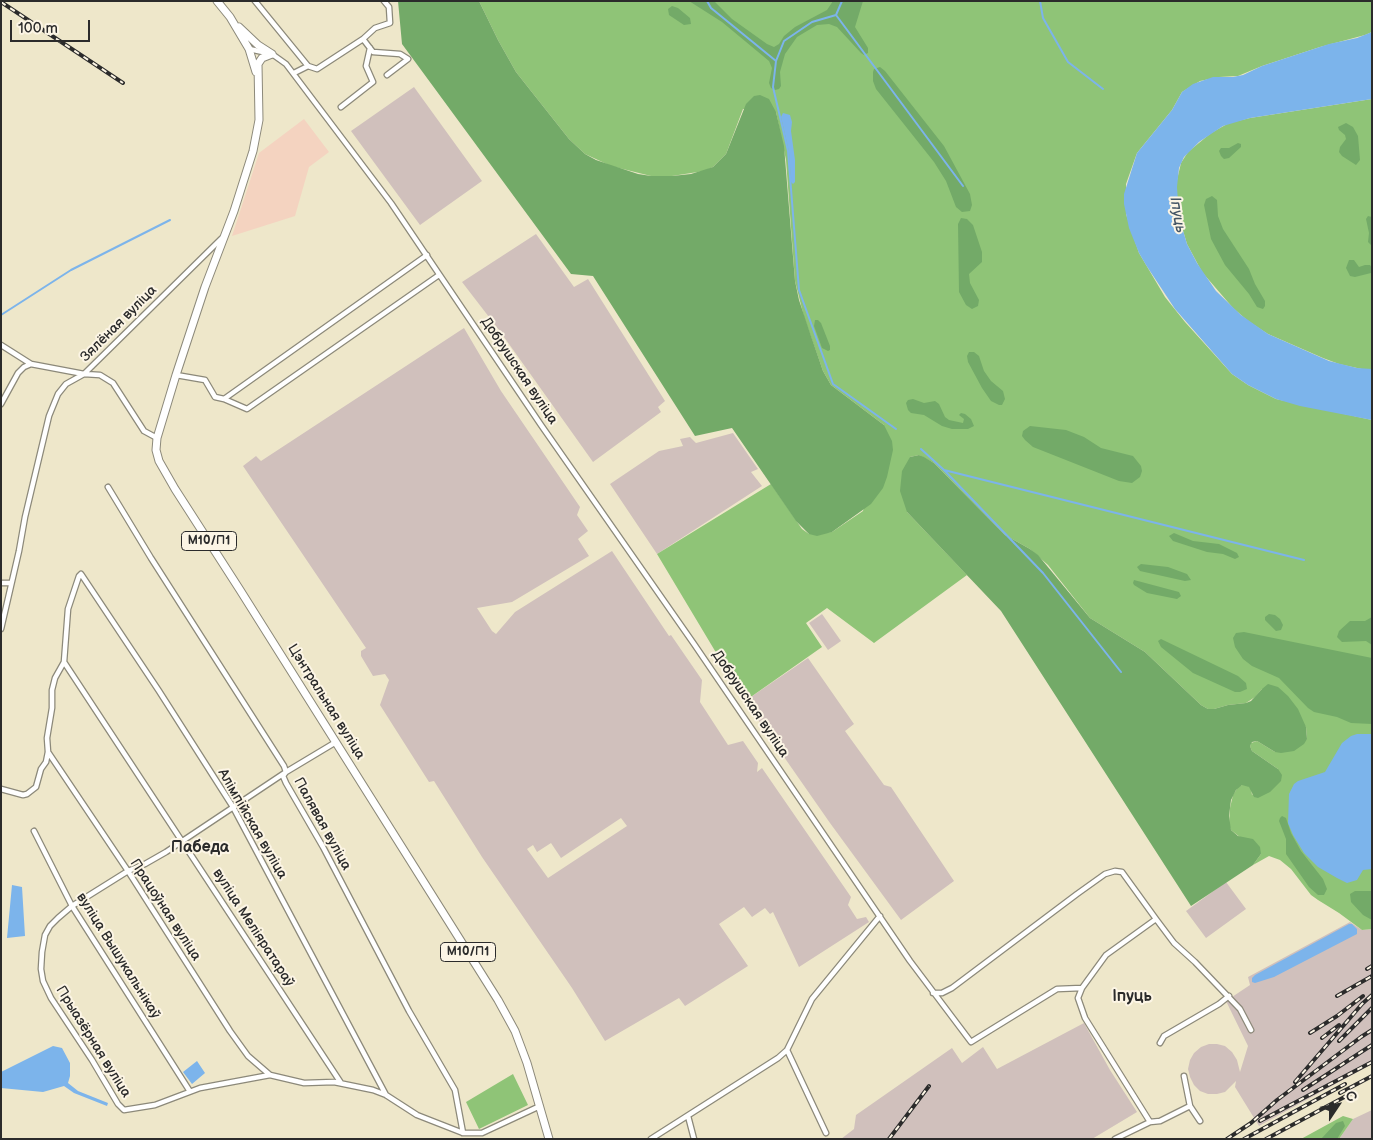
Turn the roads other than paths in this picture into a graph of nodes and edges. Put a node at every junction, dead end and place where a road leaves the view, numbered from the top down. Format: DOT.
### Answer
graph roads {
  1 [pos="217,1"];
  2 [pos="256,1"];
  3 [pos="384,1"];
  4 [pos="230,17"];
  5 [pos="363,39"];
  6 [pos="370,48"];
  7 [pos="249,49"];
  8 [pos="272,54"];
  9 [pos="308,66"];
  10 [pos="294,73"];
  11 [pos="257,74"];
  12 [pos="387,75"];
  13 [pos="341,107"];
  14 [pos="226,234"];
  15 [pos="427,255"];
  16 [pos="439,275"];
  17 [pos="1,346"];
  18 [pos="31,364"];
  19 [pos="84,374"];
  20 [pos="176,375"];
  21 [pos="224,399"];
  22 [pos="1,404"];
  23 [pos="156,438"];
  24 [pos="108,487"];
  25 [pos="1,582"];
  26 [pos="11,583"];
  27 [pos="1,629"];
  28 [pos="64,662"];
  29 [pos="336,742"];
  30 [pos="48,752"];
  31 [pos="286,772"];
  32 [pos="1,789"];
  33 [pos="233,808"];
  34 [pos="34,831"];
  35 [pos="182,841"];
  36 [pos="128,872"];
  37 [pos="72,906"];
  38 [pos="880,916"];
  39 [pos="1156,919"];
  40 [pos="1082,988"];
  41 [pos="933,993"];
  42 [pos="1229,996"];
  43 [pos="1251,1030"];
  44 [pos="1160,1043"];
  45 [pos="787,1050"];
  46 [pos="270,1075"];
  47 [pos="1184,1076"];
  48 [pos="341,1083"];
  49 [pos="189,1090"];
  50 [pos="386,1095"];
  51 [pos="540,1106"];
  52 [pos="1190,1106"];
  53 [pos="688,1116"];
  54 [pos="1200,1121"];
  55 [pos="1150,1122"];
  56 [pos="463,1133"];
  57 [pos="826,1133"];
  58 [pos="549,1139"];
  59 [pos="651,1139"];
  60 [pos="694,1139"];
  61 [pos="1115,1139"];
  1 -- 4 [label="main road, М10/П1"];
  2 -- 9 [label="street"];
  3 -- 5 [label="street"];
  4 -- 7 [label="main road, М10/П1"];
  4 -- 8 [label="main road"];
  5 -- 6 [label="street"];
  5 -- 9 [label="street"];
  6 -- 12 [label="street"];
  6 -- 13 [label="street"];
  7 -- 8 [label="street, Добрушская вуліца"];
  7 -- 11 [label="main road, М10/П1"];
  8 -- 10 [label="street, Добрушская вуліца"];
  8 -- 11 [label="main road"];
  9 -- 10 [label="street"];
  10 -- 15 [label="street, Добрушская вуліца"];
  11 -- 14 [label="main road, М10/П1"];
  14 -- 19 [label="street, Зялёная вуліца"];
  14 -- 20 [label="main road, Цэнтральная вуліца / М10/П1"];
  15 -- 16 [label="street, Добрушская вуліца"];
  15 -- 21 [label="street"];
  16 -- 21 [label="street"];
  16 -- 38 [label="street, Добрушская вуліца"];
  17 -- 18 [label="street"];
  18 -- 19 [label="street"];
  18 -- 22 [label="street"];
  19 -- 23 [label="street"];
  19 -- 26 [label="street, Зялёная вуліца"];
  20 -- 21 [label="street"];
  20 -- 23 [label="main road, Цэнтральная вуліца / М10/П1"];
  23 -- 29 [label="main road, Цэнтральная вуліца / М10/П1"];
  24 -- 31 [label="street, Палявая вуліца"];
  25 -- 26 [label="street"];
  26 -- 27 [label="street, Зялёная вуліца"];
  28 -- 30 [label="street"];
  28 -- 33 [label="street, Алімпійская вуліца"];
  28 -- 35 [label="street, вуліца Меліяратараў"];
  29 -- 31 [label="street, Прыазёрная вуліца"];
  29 -- 51 [label="main road, Цэнтральная вуліца / М10/П1"];
  30 -- 32 [label="street"];
  30 -- 36 [label="street, Працоўная вуліца"];
  31 -- 33 [label="street, Прыазёрная вуліца"];
  31 -- 56 [label="street, Палявая вуліца"];
  33 -- 35 [label="street, Прыазёрная вуліца"];
  33 -- 50 [label="street, Алімпійская вуліца"];
  34 -- 37 [label="street, вуліца Вышукальнікаў"];
  35 -- 36 [label="street, Прыазёрная вуліца"];
  35 -- 48 [label="street, вуліца Меліяратараў"];
  36 -- 37 [label="street, Прыазёрная вуліца"];
  36 -- 46 [label="street, Працоўная вуліца"];
  37 -- 49 [label="street, вуліца Вышукальнікаў"];
  37 -- 49 [label="street, Прыазёрная вуліца"];
  38 -- 41 [label="street, Добрушская вуліца"];
  38 -- 45 [label="street"];
  39 -- 40 [label="street"];
  39 -- 41 [label="street"];
  39 -- 42 [label="street"];
  40 -- 41 [label="street, Добрушская вуліца"];
  40 -- 55 [label="street"];
  42 -- 43 [label="street"];
  42 -- 44 [label="street"];
  45 -- 53 [label="street"];
  45 -- 57 [label="street"];
  46 -- 48 [label="street"];
  46 -- 49 [label="street"];
  47 -- 52 [label="street"];
  48 -- 50 [label="street"];
  50 -- 56 [label="street"];
  51 -- 56 [label="street"];
  51 -- 58 [label="main road, М10/П1"];
  52 -- 54 [label="street"];
  52 -- 55 [label="street"];
  53 -- 59 [label="street"];
  53 -- 60 [label="street"];
  55 -- 61 [label="street"];
}
